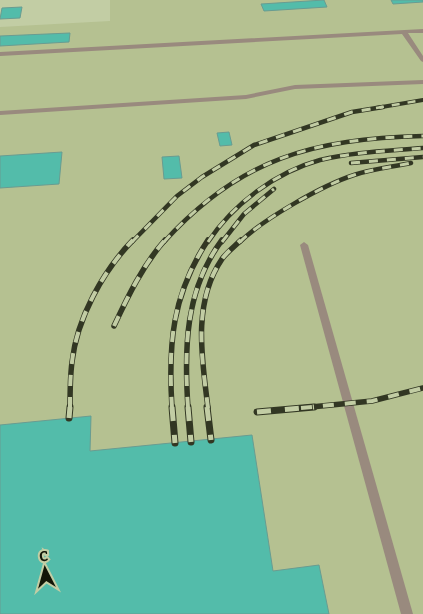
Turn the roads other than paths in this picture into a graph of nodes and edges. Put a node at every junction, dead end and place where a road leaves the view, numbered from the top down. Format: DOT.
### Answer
graph roads {
  1 [pos="423,31"];
  2 [pos="404,32"];
  3 [pos="0,54"];
  4 [pos="423,60"];
  5 [pos="423,82"];
  6 [pos="0,112"];
  7 [pos="304,245"];
  8 [pos="407,614"];
  1 -- 2 [label="lane"];
  2 -- 3 [label="lane"];
  2 -- 4 [label="lane"];
  5 -- 6 [label="lane"];
  7 -- 8 [label="lane"];
}
